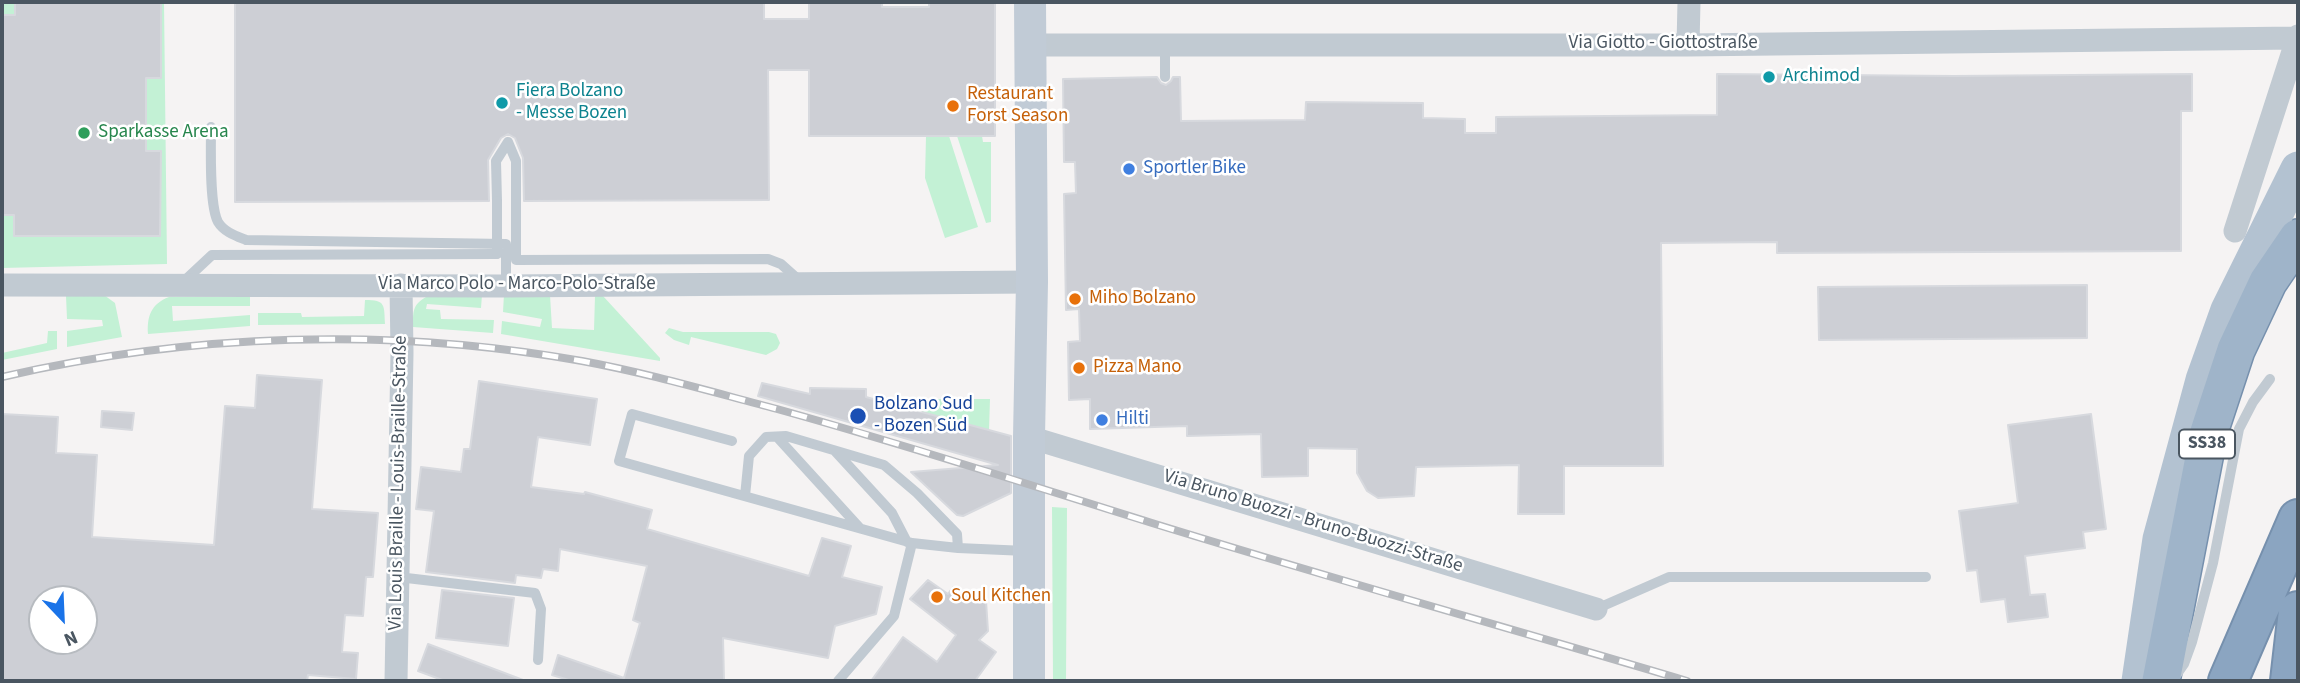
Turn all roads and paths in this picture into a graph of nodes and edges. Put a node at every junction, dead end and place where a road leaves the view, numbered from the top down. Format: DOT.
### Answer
graph roads {
  1 [pos="1030,2"];
  2 [pos="1689,2"];
  3 [pos="2298,37"];
  4 [pos="1030,45"];
  5 [pos="1165,45"];
  6 [pos="1688,45"];
  7 [pos="1165,77"];
  8 [pos="211,127"];
  9 [pos="2298,169"];
  10 [pos="2235,231"];
  11 [pos="2298,238"];
  12 [pos="1032,282"];
  13 [pos="803,284"];
  14 [pos="2,285"];
  15 [pos="180,285"];
  16 [pos="401,285"];
  17 [pos="506,286"];
  18 [pos="2270,379"];
  19 [pos="777,437"];
  20 [pos="1029,437"];
  21 [pos="732,441"];
  22 [pos="834,451"];
  23 [pos="745,495"];
  24 [pos="2298,519"];
  25 [pos="861,529"];
  26 [pos="910,543"];
  27 [pos="958,548"];
  28 [pos="1029,551"];
  29 [pos="398,577"];
  30 [pos="1926,577"];
  31 [pos="1596,609"];
  32 [pos="2298,611"];
  33 [pos="538,660"];
  34 [pos="2158,678"];
  35 [pos="396,681"];
  36 [pos="838,681"];
  37 [pos="1029,681"];
  38 [pos="2228,681"];
  39 [pos="2290,681"];
  1 -- 4 [label="main road"];
  2 -- 6 [label="street"];
  3 -- 6 [label="street, Via Giotto - Giottostraße"];
  3 -- 10 [label="street"];
  4 -- 5 [label="street, Via Giotto - Giottostraße"];
  4 -- 12 [label="main road"];
  5 -- 6 [label="street, Via Giotto - Giottostraße"];
  5 -- 7 [label="lane"];
  8 -- 17 [label="lane"];
  9 -- 34 [label="main road"];
  11 -- 34 [label="highway, SS38"];
  12 -- 13 [label="street, Via Marco Polo - Marco-Polo-Straße"];
  12 -- 20 [label="main road"];
  13 -- 15 [label="lane, bridge"];
  13 -- 17 [label="street, Via Marco Polo - Marco-Polo-Straße"];
  14 -- 15 [label="street, Via Marco Polo - Marco-Polo-Straße"];
  15 -- 16 [label="street, Via Marco Polo - Marco-Polo-Straße"];
  16 -- 17 [label="street, Via Marco Polo - Marco-Polo-Straße"];
  16 -- 29 [label="street, Via Louis Braille - Louis-Braille-Straße"];
  18 -- 34 [label="lane"];
  19 -- 22 [label="lane"];
  19 -- 23 [label="lane"];
  19 -- 25 [label="lane"];
  20 -- 28 [label="main road"];
  20 -- 31 [label="street, Via Bruno Buozzi - Bruno-Buozzi-Straße"];
  21 -- 23 [label="lane"];
  22 -- 26 [label="lane"];
  22 -- 27 [label="lane"];
  23 -- 25 [label="lane"];
  24 -- 38 [label="highway"];
  25 -- 26 [label="lane"];
  26 -- 27 [label="lane"];
  26 -- 36 [label="lane"];
  27 -- 28 [label="lane"];
  28 -- 37 [label="main road"];
  29 -- 33 [label="lane"];
  29 -- 35 [label="street, Via Louis Braille - Louis-Braille-Straße"];
  30 -- 31 [label="lane"];
  32 -- 39 [label="highway"];
}
